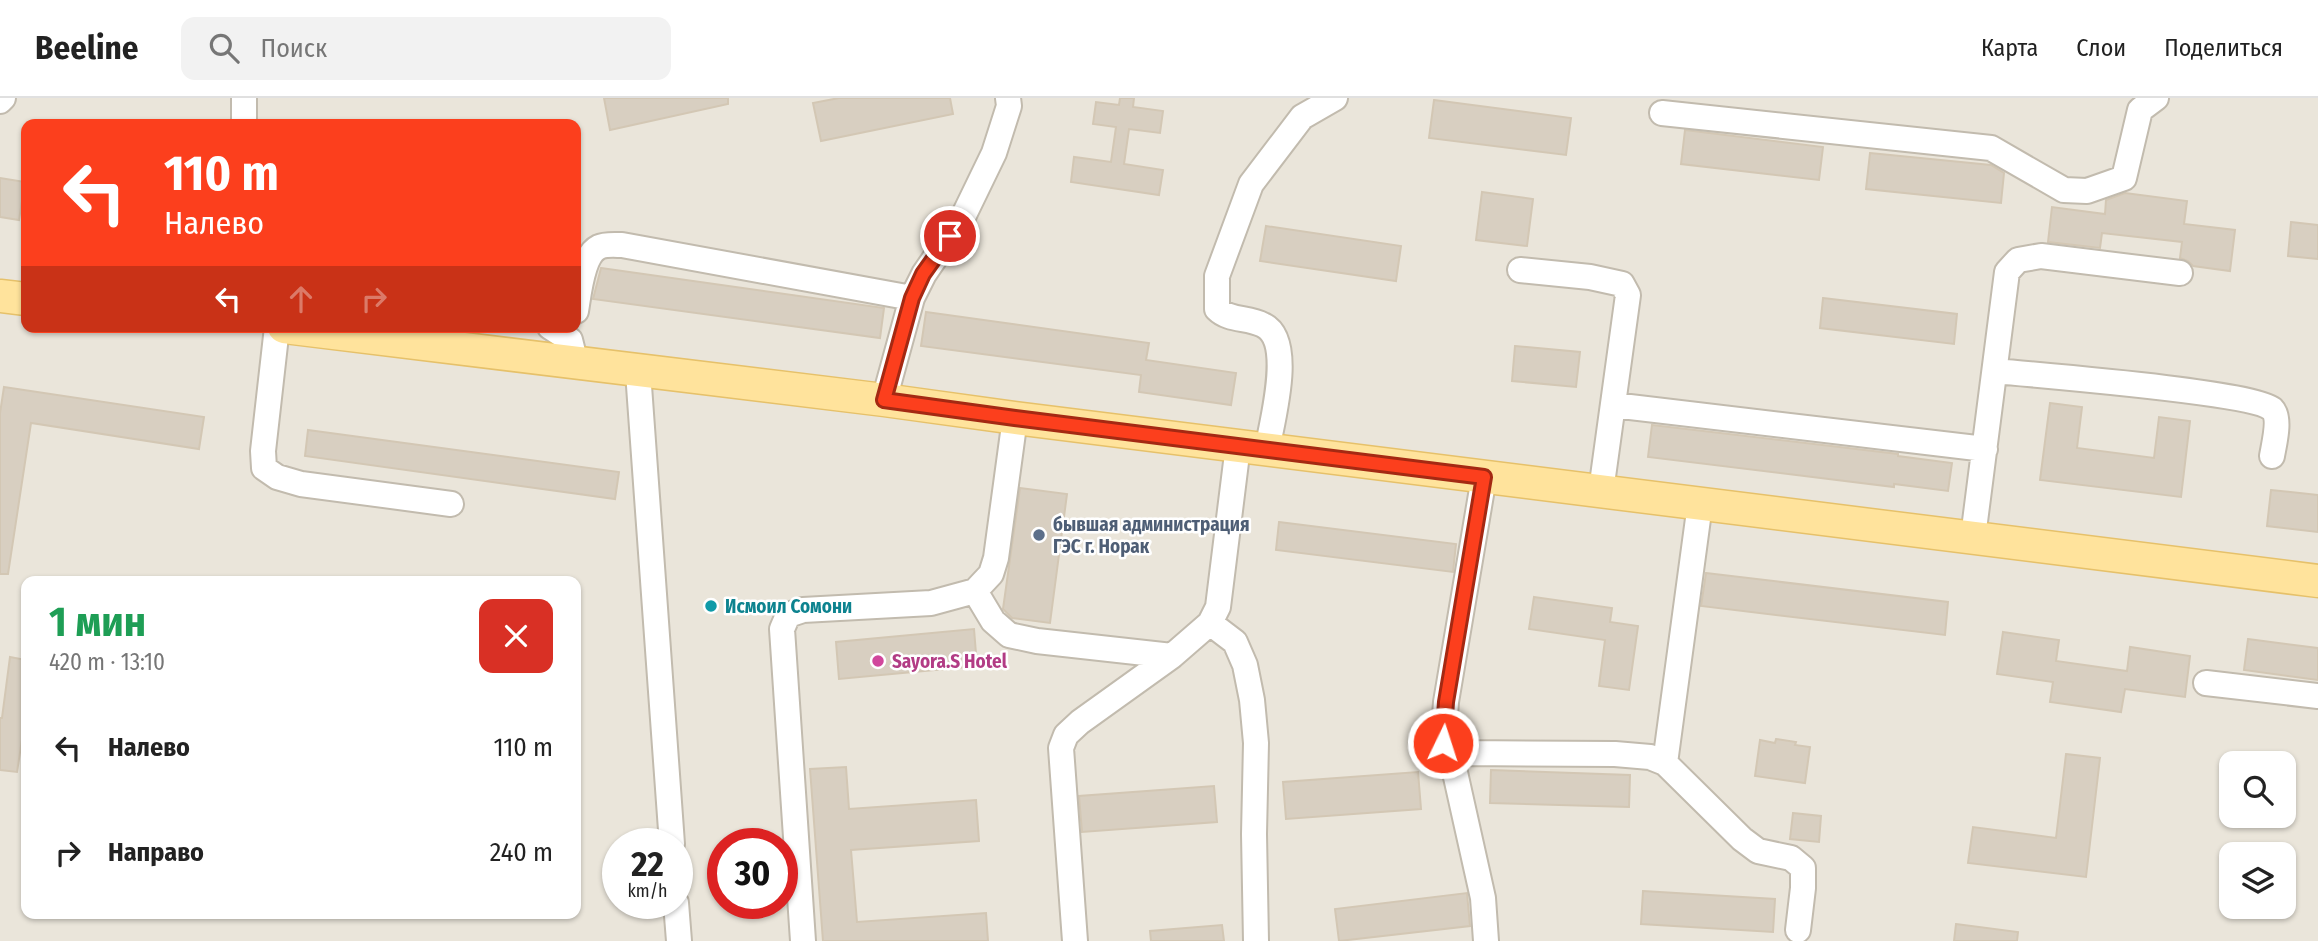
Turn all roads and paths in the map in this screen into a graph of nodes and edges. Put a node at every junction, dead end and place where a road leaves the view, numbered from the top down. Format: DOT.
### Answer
graph roads {
  1 [pos="244,98"];
  2 [pos="1007,98"];
  3 [pos="1335,98"];
  4 [pos="2155,98"];
  5 [pos="1662,113"];
  6 [pos="244,119"];
  7 [pos="1520,270"];
  8 [pos="2180,273"];
  9 [pos="581,282"];
  10 [pos="0,296"];
  11 [pos="21,298"];
  12 [pos="912,298"];
  13 [pos="276,333"];
  14 [pos="415,333"];
  15 [pos="567,340"];
  16 [pos="1995,371"];
  17 [pos="638,372"];
  18 [pos="884,400"];
  19 [pos="1613,405"];
  20 [pos="1015,418"];
  21 [pos="1253,448"];
  22 [pos="1985,449"];
  23 [pos="2272,456"];
  24 [pos="1484,477"];
  25 [pos="1601,491"];
  26 [pos="451,504"];
  27 [pos="1700,504"];
  28 [pos="1973,537"];
  29 [pos="2318,581"];
  30 [pos="975,591"];
  31 [pos="1210,623"];
  32 [pos="1172,656"];
  33 [pos="2206,683"];
  34 [pos="2318,696"];
  35 [pos="1450,751"];
  36 [pos="1665,763"];
  37 [pos="671,828"];
  38 [pos="677,919"];
  39 [pos="1798,929"];
  40 [pos="679,941"];
  41 [pos="803,941"];
  42 [pos="1075,941"];
  43 [pos="1256,941"];
  44 [pos="1486,941"];
  1 -- 6 [label="street"];
  2 -- 12 [label="street"];
  3 -- 21 [label="street"];
  4 -- 5 [label="street"];
  7 -- 19 [label="street"];
  8 -- 16 [label="street"];
  9 -- 12 [label="street"];
  10 -- 11 [label="main road"];
  12 -- 18 [label="street"];
  13 -- 26 [label="street"];
  14 -- 15 [label="main road"];
  15 -- 17 [label="main road"];
  16 -- 22 [label="street"];
  16 -- 23 [label="street"];
  17 -- 18 [label="main road"];
  17 -- 37 [label="street"];
  18 -- 20 [label="main road"];
  19 -- 22 [label="street"];
  19 -- 25 [label="street"];
  20 -- 21 [label="main road"];
  20 -- 30 [label="street"];
  21 -- 24 [label="main road"];
  21 -- 31 [label="street"];
  22 -- 28 [label="street"];
  24 -- 25 [label="main road"];
  24 -- 35 [label="street"];
  25 -- 27 [label="main road"];
  27 -- 28 [label="main road"];
  27 -- 36 [label="street"];
  28 -- 29 [label="main road"];
  30 -- 32 [label="street"];
  30 -- 41 [label="street"];
  31 -- 32 [label="street"];
  31 -- 43 [label="street"];
  32 -- 42 [label="street"];
  33 -- 34 [label="street"];
  35 -- 36 [label="street"];
  35 -- 44 [label="street"];
  36 -- 39 [label="street"];
  38 -- 40 [label="street"];
}
